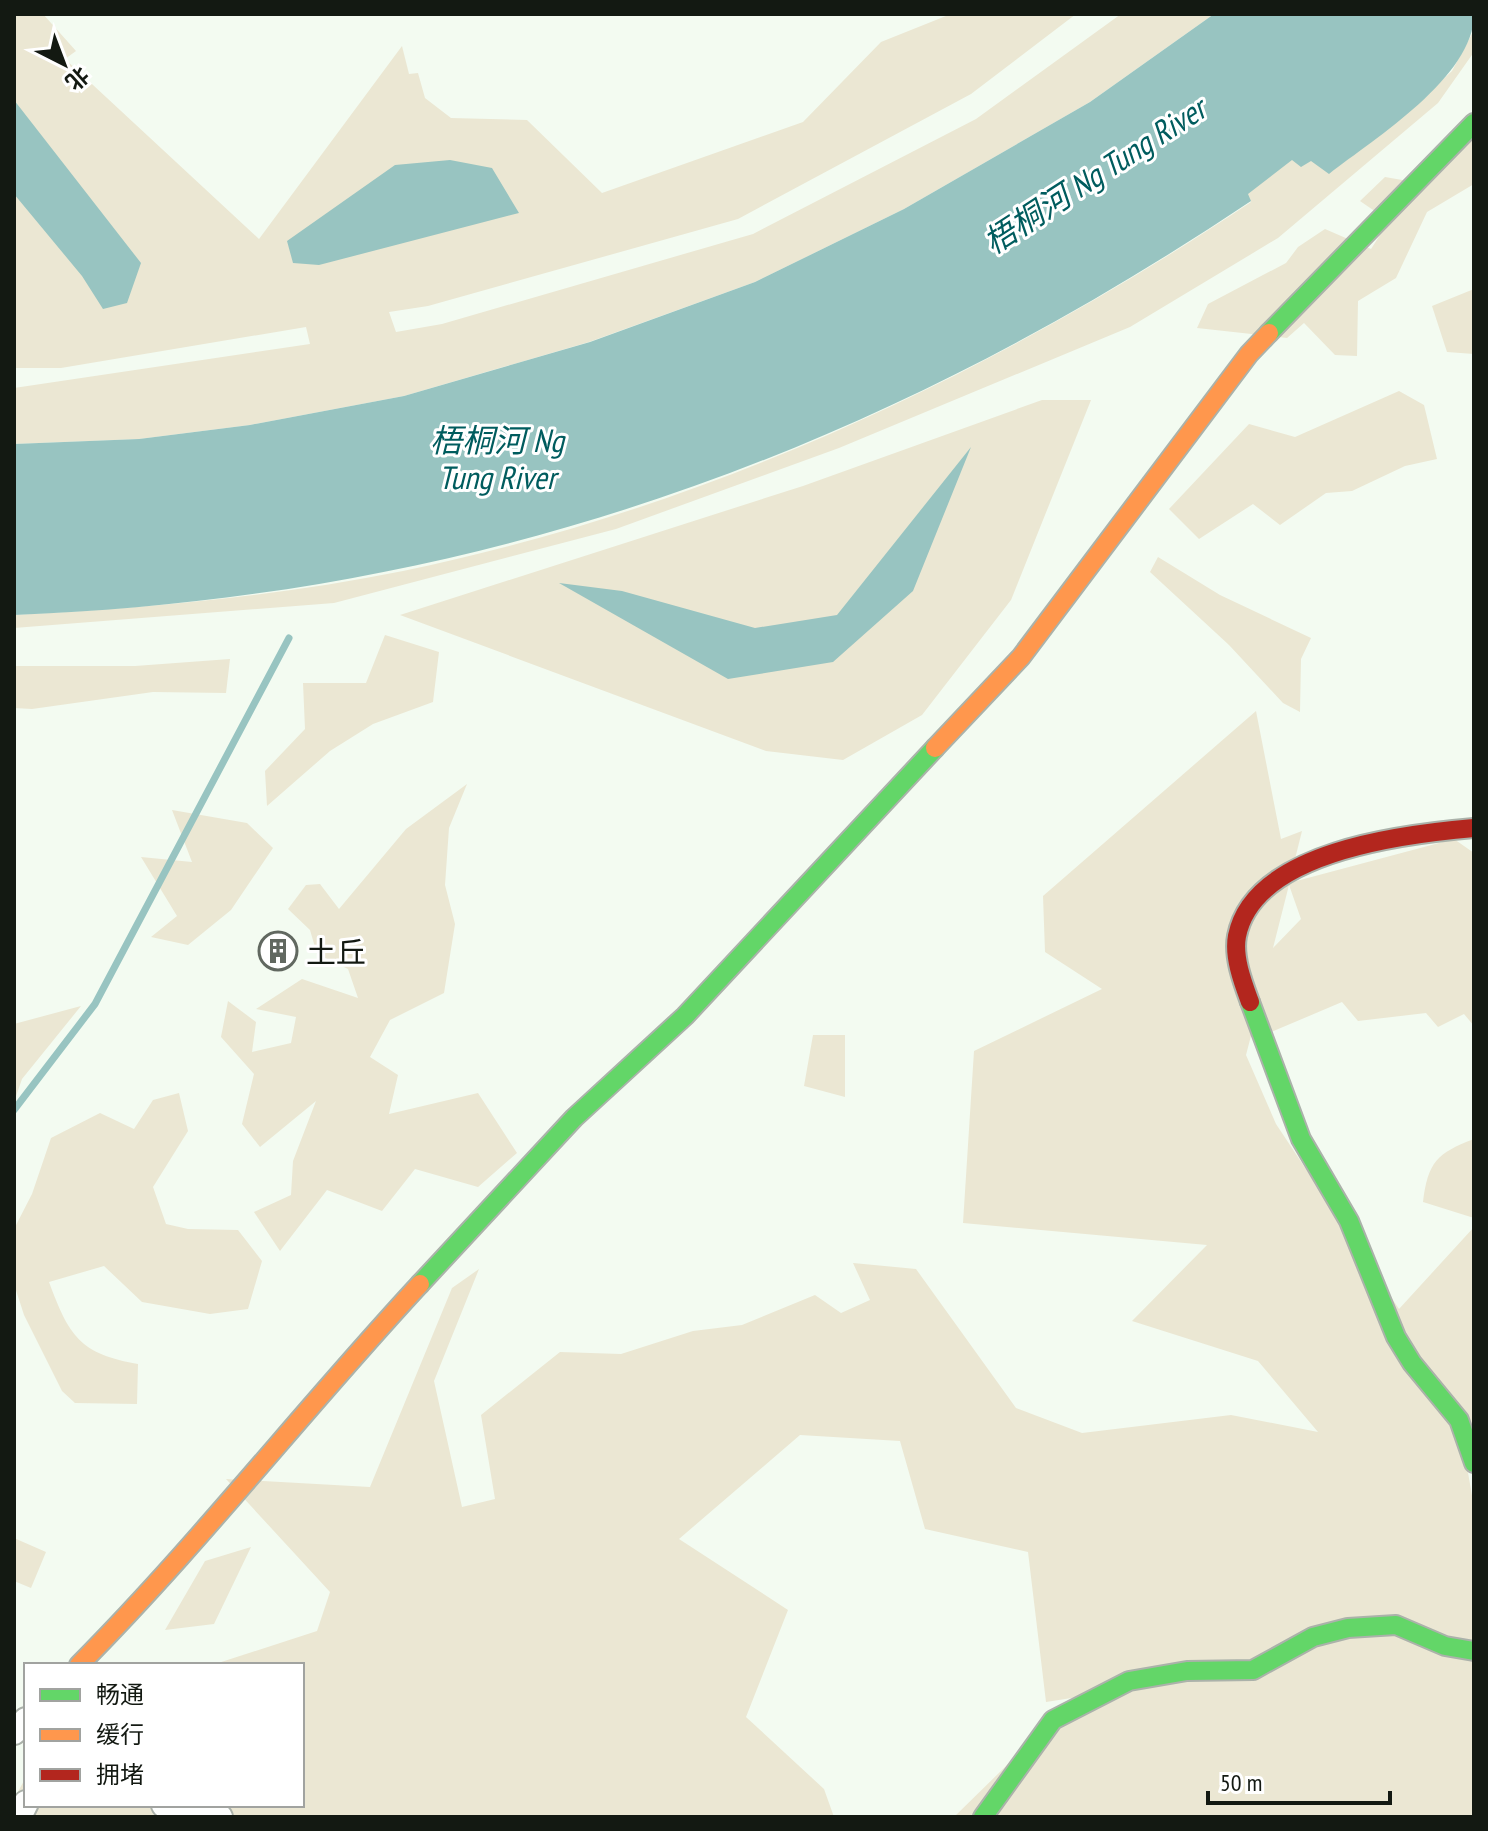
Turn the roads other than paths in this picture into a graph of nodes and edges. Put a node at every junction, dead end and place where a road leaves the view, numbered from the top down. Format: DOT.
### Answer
graph roads {
  1 [pos="1474,123"];
  2 [pos="1474,828"];
  3 [pos="1474,1463"];
  4 [pos="1474,1651"];
  5 [pos="81,1663"];
  6 [pos="173,1807"];
  7 [pos="220,1817"];
  8 [pos="983,1817"];
  1 -- 5 [label="street"];
  2 -- 3 [label="street"];
  4 -- 8 [label="street"];
  6 -- 7 [label="street"];
}
